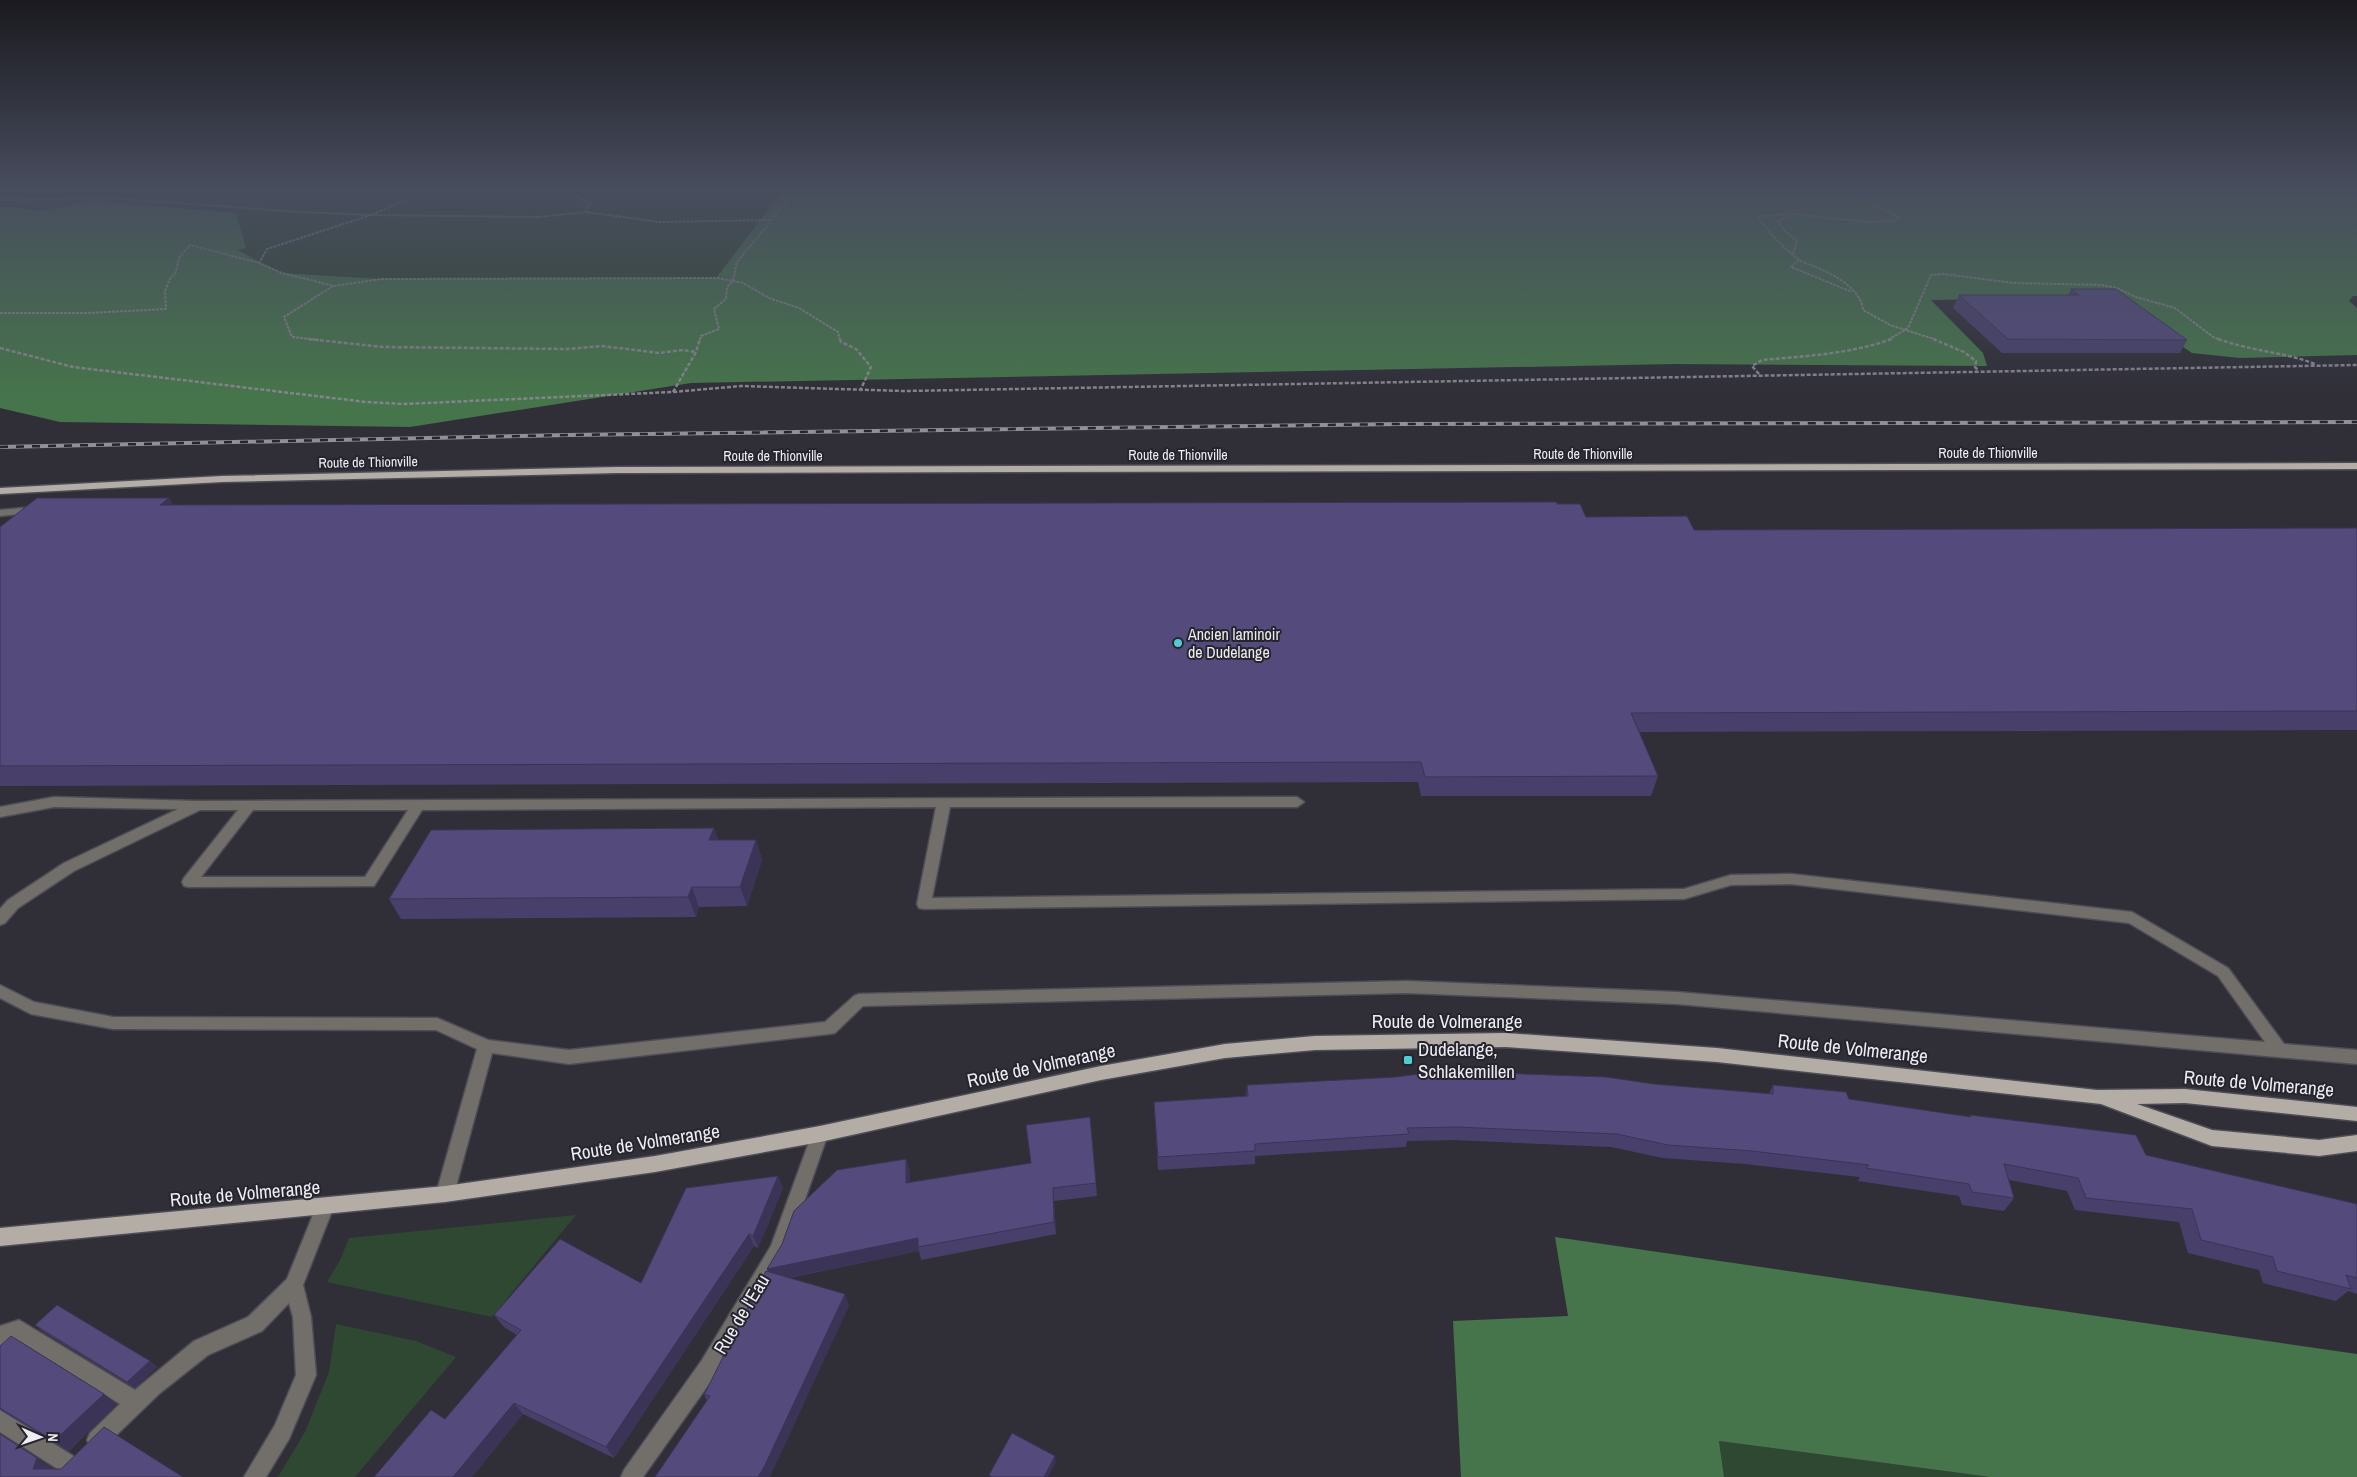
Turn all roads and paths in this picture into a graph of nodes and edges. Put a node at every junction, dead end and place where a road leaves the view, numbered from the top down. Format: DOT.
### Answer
graph roads {
  1 [pos="180,257"];
  2 [pos="236,257"];
  3 [pos="262,257"];
  4 [pos="741,257"];
  5 [pos="1796,257"];
  6 [pos="1799,260"];
  7 [pos="259,263"];
  8 [pos="733,281"];
  9 [pos="334,286"];
  10 [pos="1858,294"];
  11 [pos="0,313"];
  12 [pos="1906,331"];
  13 [pos="0,348"];
  14 [pos="696,352"];
  15 [pos="2357,365"];
  16 [pos="2318,366"];
  17 [pos="1979,371"];
  18 [pos="1760,375"];
  19 [pos="860,391"];
  20 [pos="673,392"];
  21 [pos="2357,466"];
  22 [pos="0,491"];
  23 [pos="44,509"];
  24 [pos="0,513"];
  25 [pos="944,802"];
  26 [pos="1297,802"];
  27 [pos="198,805"];
  28 [pos="249,805"];
  29 [pos="418,805"];
  30 [pos="0,812"];
  31 [pos="0,918"];
  32 [pos="0,991"];
  33 [pos="486,1046"];
  34 [pos="2279,1049"];
  35 [pos="2357,1056"];
  36 [pos="2097,1096"];
  37 [pos="2357,1114"];
  38 [pos="820,1134"];
  39 [pos="2357,1143"];
  40 [pos="445,1194"];
  41 [pos="326,1206"];
  42 [pos="0,1237"];
  43 [pos="294,1286"];
  44 [pos="0,1336"];
  45 [pos="136,1402"];
  46 [pos="0,1420"];
  47 [pos="65,1471"];
  48 [pos="254,1477"];
  49 [pos="631,1477"];
  1 -- 11 [label="path"];
  2 -- 7 [label="path"];
  3 -- 7 [label="path"];
  4 -- 8 [label="path"];
  5 -- 6 [label="path"];
  6 -- 10 [label="path"];
  6 -- 10 [label="path"];
  7 -- 9 [label="path"];
  8 -- 9 [label="path"];
  8 -- 14 [label="path"];
  8 -- 19 [label="path"];
  9 -- 14 [label="path"];
  10 -- 12 [label="path"];
  12 -- 16 [label="path"];
  12 -- 17 [label="path"];
  12 -- 18 [label="path"];
  13 -- 20 [label="path"];
  14 -- 20 [label="path"];
  15 -- 16 [label="path"];
  16 -- 17 [label="path"];
  17 -- 18 [label="path"];
  18 -- 19 [label="path"];
  19 -- 20 [label="path"];
  21 -- 22 [label="main road, Route de Thionville"];
  23 -- 24 [label="street"];
  25 -- 26 [label="street"];
  25 -- 29 [label="street"];
  25 -- 34 [label="street"];
  27 -- 28 [label="street"];
  27 -- 30 [label="street"];
  27 -- 31 [label="street"];
  28 -- 29 [label="street"];
  28 -- 29 [label="street"];
  32 -- 33 [label="street"];
  33 -- 34 [label="street"];
  33 -- 40 [label="street"];
  34 -- 35 [label="street"];
  36 -- 37 [label="main road, Route de Volmerange"];
  36 -- 38 [label="main road, Route de Volmerange"];
  36 -- 39 [label="main road, Route de Volmerange"];
  38 -- 40 [label="main road, Route de Volmerange"];
  38 -- 49 [label="street, Rue de l'Eau"];
  40 -- 41 [label="main road, Route de Volmerange"];
  41 -- 42 [label="main road, Route de Volmerange"];
  41 -- 43 [label="street"];
  43 -- 45 [label="street"];
  43 -- 48 [label="street"];
  44 -- 45 [label="street"];
  45 -- 47 [label="street"];
  46 -- 47 [label="street"];
}
